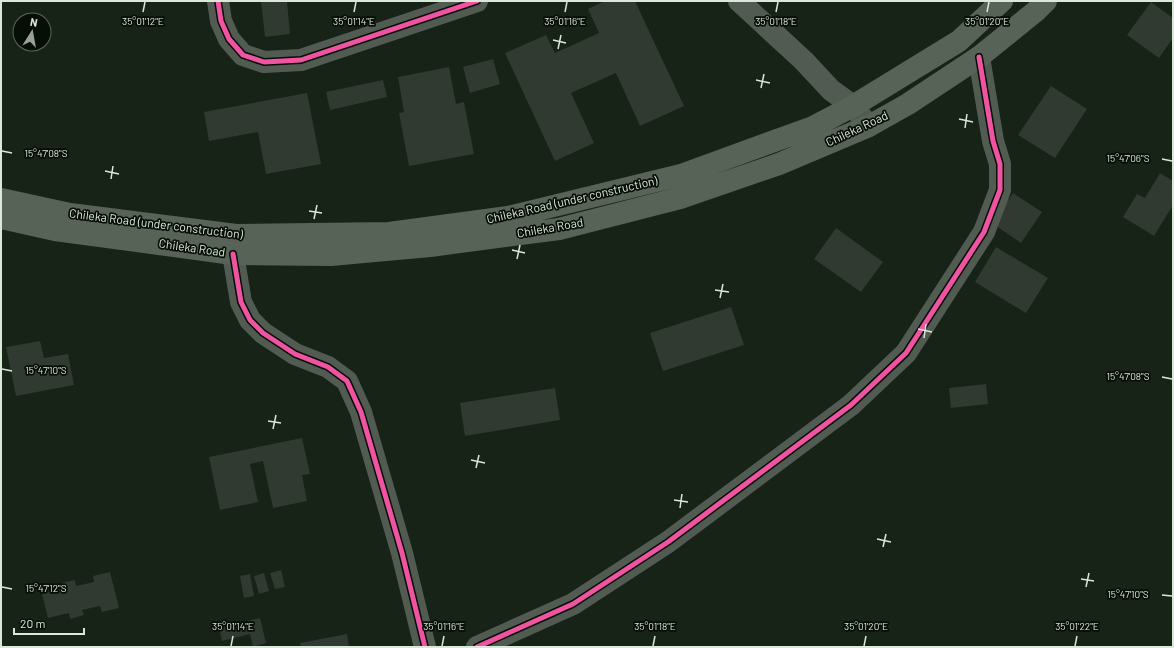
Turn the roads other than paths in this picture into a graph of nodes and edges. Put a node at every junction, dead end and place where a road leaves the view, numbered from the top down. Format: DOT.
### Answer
graph roads {
  1 [pos="218,1"];
  2 [pos="477,1"];
  3 [pos="739,1"];
  4 [pos="1002,1"];
  5 [pos="1046,1"];
  6 [pos="979,57"];
  7 [pos="853,106"];
  8 [pos="869,126"];
  9 [pos="1,199"];
  10 [pos="1,218"];
  11 [pos="233,254"];
  12 [pos="426,647"];
  13 [pos="477,647"];
  1 -- 2 [label="street"];
  3 -- 7 [label="street"];
  4 -- 7 [label="highway, Chileka Road (under construction)"];
  5 -- 6 [label="highway, Chileka Road"];
  6 -- 8 [label="highway, Chileka Road"];
  6 -- 13 [label="street"];
  7 -- 8 [label="street"];
  7 -- 9 [label="highway, Chileka Road (under construction)"];
  8 -- 11 [label="highway, Chileka Road"];
  10 -- 11 [label="highway, Chileka Road"];
  11 -- 12 [label="street"];
}
